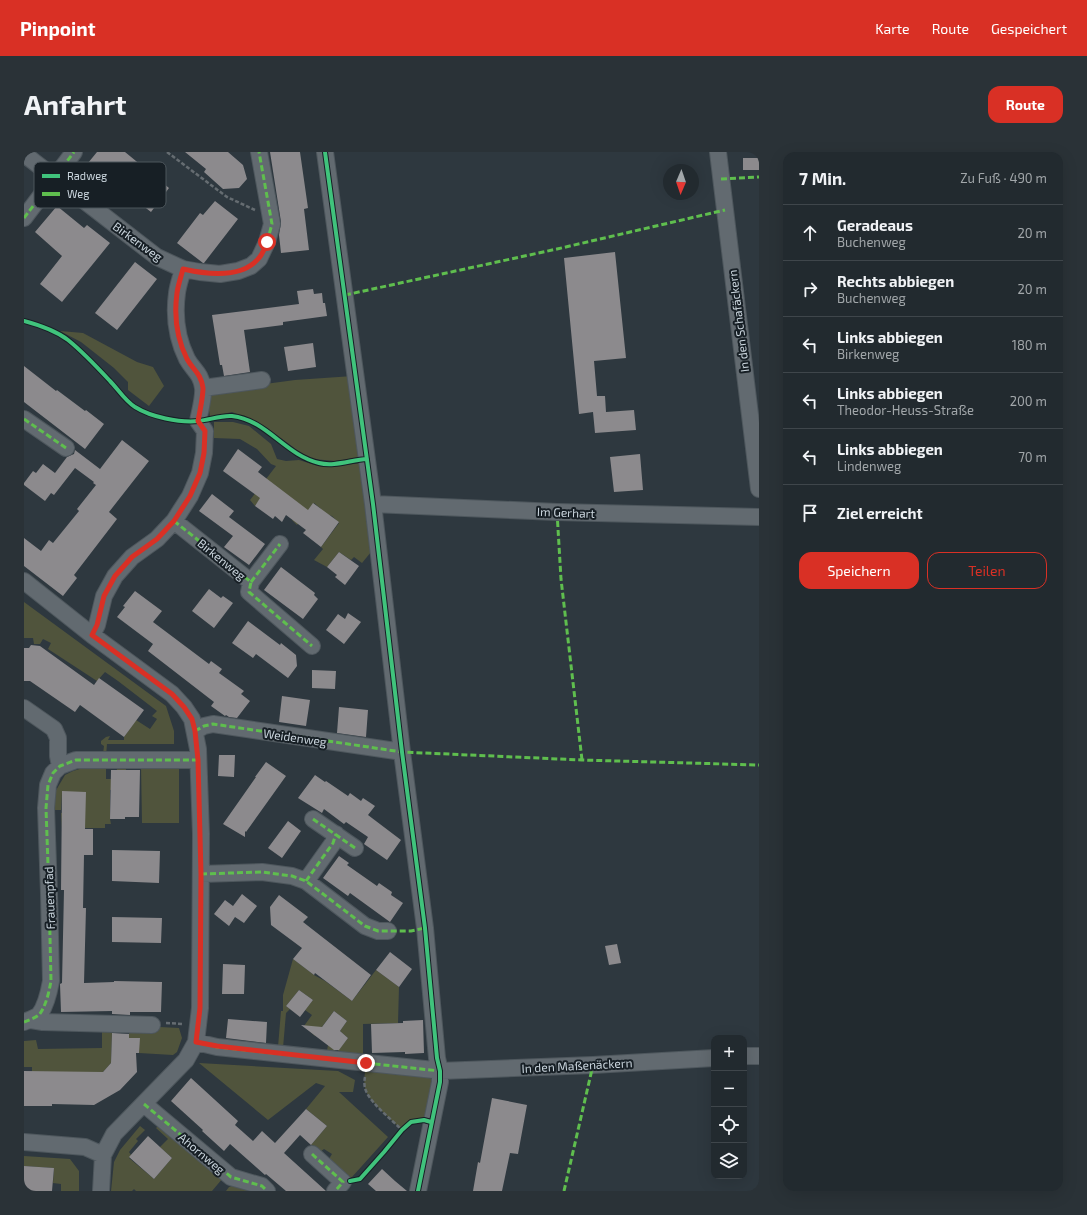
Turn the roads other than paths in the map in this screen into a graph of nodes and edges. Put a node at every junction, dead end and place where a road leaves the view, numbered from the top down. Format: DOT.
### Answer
graph roads {
  1 [pos="74,152"];
  2 [pos="259,152"];
  3 [pos="326,152"];
  4 [pos="718,152"];
  5 [pos="24,154"];
  6 [pos="34,162"];
  7 [pos="66,162"];
  8 [pos="34,205"];
  9 [pos="93,208"];
  10 [pos="24,218"];
  11 [pos="183,269"];
  12 [pos="262,380"];
  13 [pos="203,388"];
  14 [pos="24,419"];
  15 [pos="66,448"];
  16 [pos="759,489"];
  17 [pos="373,504"];
  18 [pos="759,517"];
  19 [pos="174,521"];
  20 [pos="280,544"];
  21 [pos="24,581"];
  22 [pos="251,582"];
  23 [pos="92,635"];
  24 [pos="312,646"];
  25 [pos="24,708"];
  26 [pos="195,731"];
  27 [pos="396,751"];
  28 [pos="198,760"];
  29 [pos="60,766"];
  30 [pos="314,819"];
  31 [pos="336,834"];
  32 [pos="355,848"];
  33 [pos="201,874"];
  34 [pos="306,881"];
  35 [pos="388,931"];
  36 [pos="27,1021"];
  37 [pos="152,1025"];
  38 [pos="196,1042"];
  39 [pos="747,1056"];
  40 [pos="759,1056"];
  41 [pos="711,1058"];
  42 [pos="437,1070"];
  43 [pos="144,1104"];
  44 [pos="24,1142"];
  45 [pos="312,1154"];
  46 [pos="103,1155"];
  47 [pos="343,1185"];
  48 [pos="101,1191"];
  49 [pos="266,1191"];
  50 [pos="418,1191"];
  1 -- 7 [label="street"];
  2 -- 11 [label="street, Birkenweg"];
  3 -- 17 [label="street"];
  4 -- 16 [label="street, In den Schafäckern"];
  5 -- 6 [label="street, Birkenweg"];
  8 -- 10 [label="street"];
  9 -- 11 [label="street, Birkenweg"];
  11 -- 13 [label="street"];
  12 -- 13 [label="street"];
  13 -- 19 [label="street"];
  14 -- 15 [label="street"];
  17 -- 18 [label="street, Im Gerhart"];
  17 -- 42 [label="street"];
  19 -- 22 [label="street, Birkenweg"];
  19 -- 23 [label="street"];
  20 -- 22 [label="street, Birkenweg"];
  21 -- 23 [label="street"];
  22 -- 24 [label="street, Birkenweg"];
  23 -- 26 [label="street"];
  25 -- 29 [label="street"];
  26 -- 27 [label="street, Weidenweg"];
  26 -- 28 [label="street"];
  28 -- 29 [label="street"];
  28 -- 33 [label="street"];
  29 -- 36 [label="street, Frauenpfad"];
  30 -- 31 [label="street"];
  31 -- 32 [label="street"];
  31 -- 34 [label="street"];
  33 -- 34 [label="street"];
  33 -- 38 [label="street"];
  34 -- 35 [label="street"];
  36 -- 37 [label="street"];
  38 -- 42 [label="street, In den Maßenäckern"];
  38 -- 43 [label="street"];
  39 -- 40 [label="street"];
  41 -- 42 [label="street, In den Maßenäckern"];
  42 -- 50 [label="street"];
  43 -- 46 [label="street"];
  43 -- 49 [label="street, Ahornweg"];
  44 -- 46 [label="street"];
  45 -- 47 [label="street"];
  46 -- 48 [label="street"];
}
